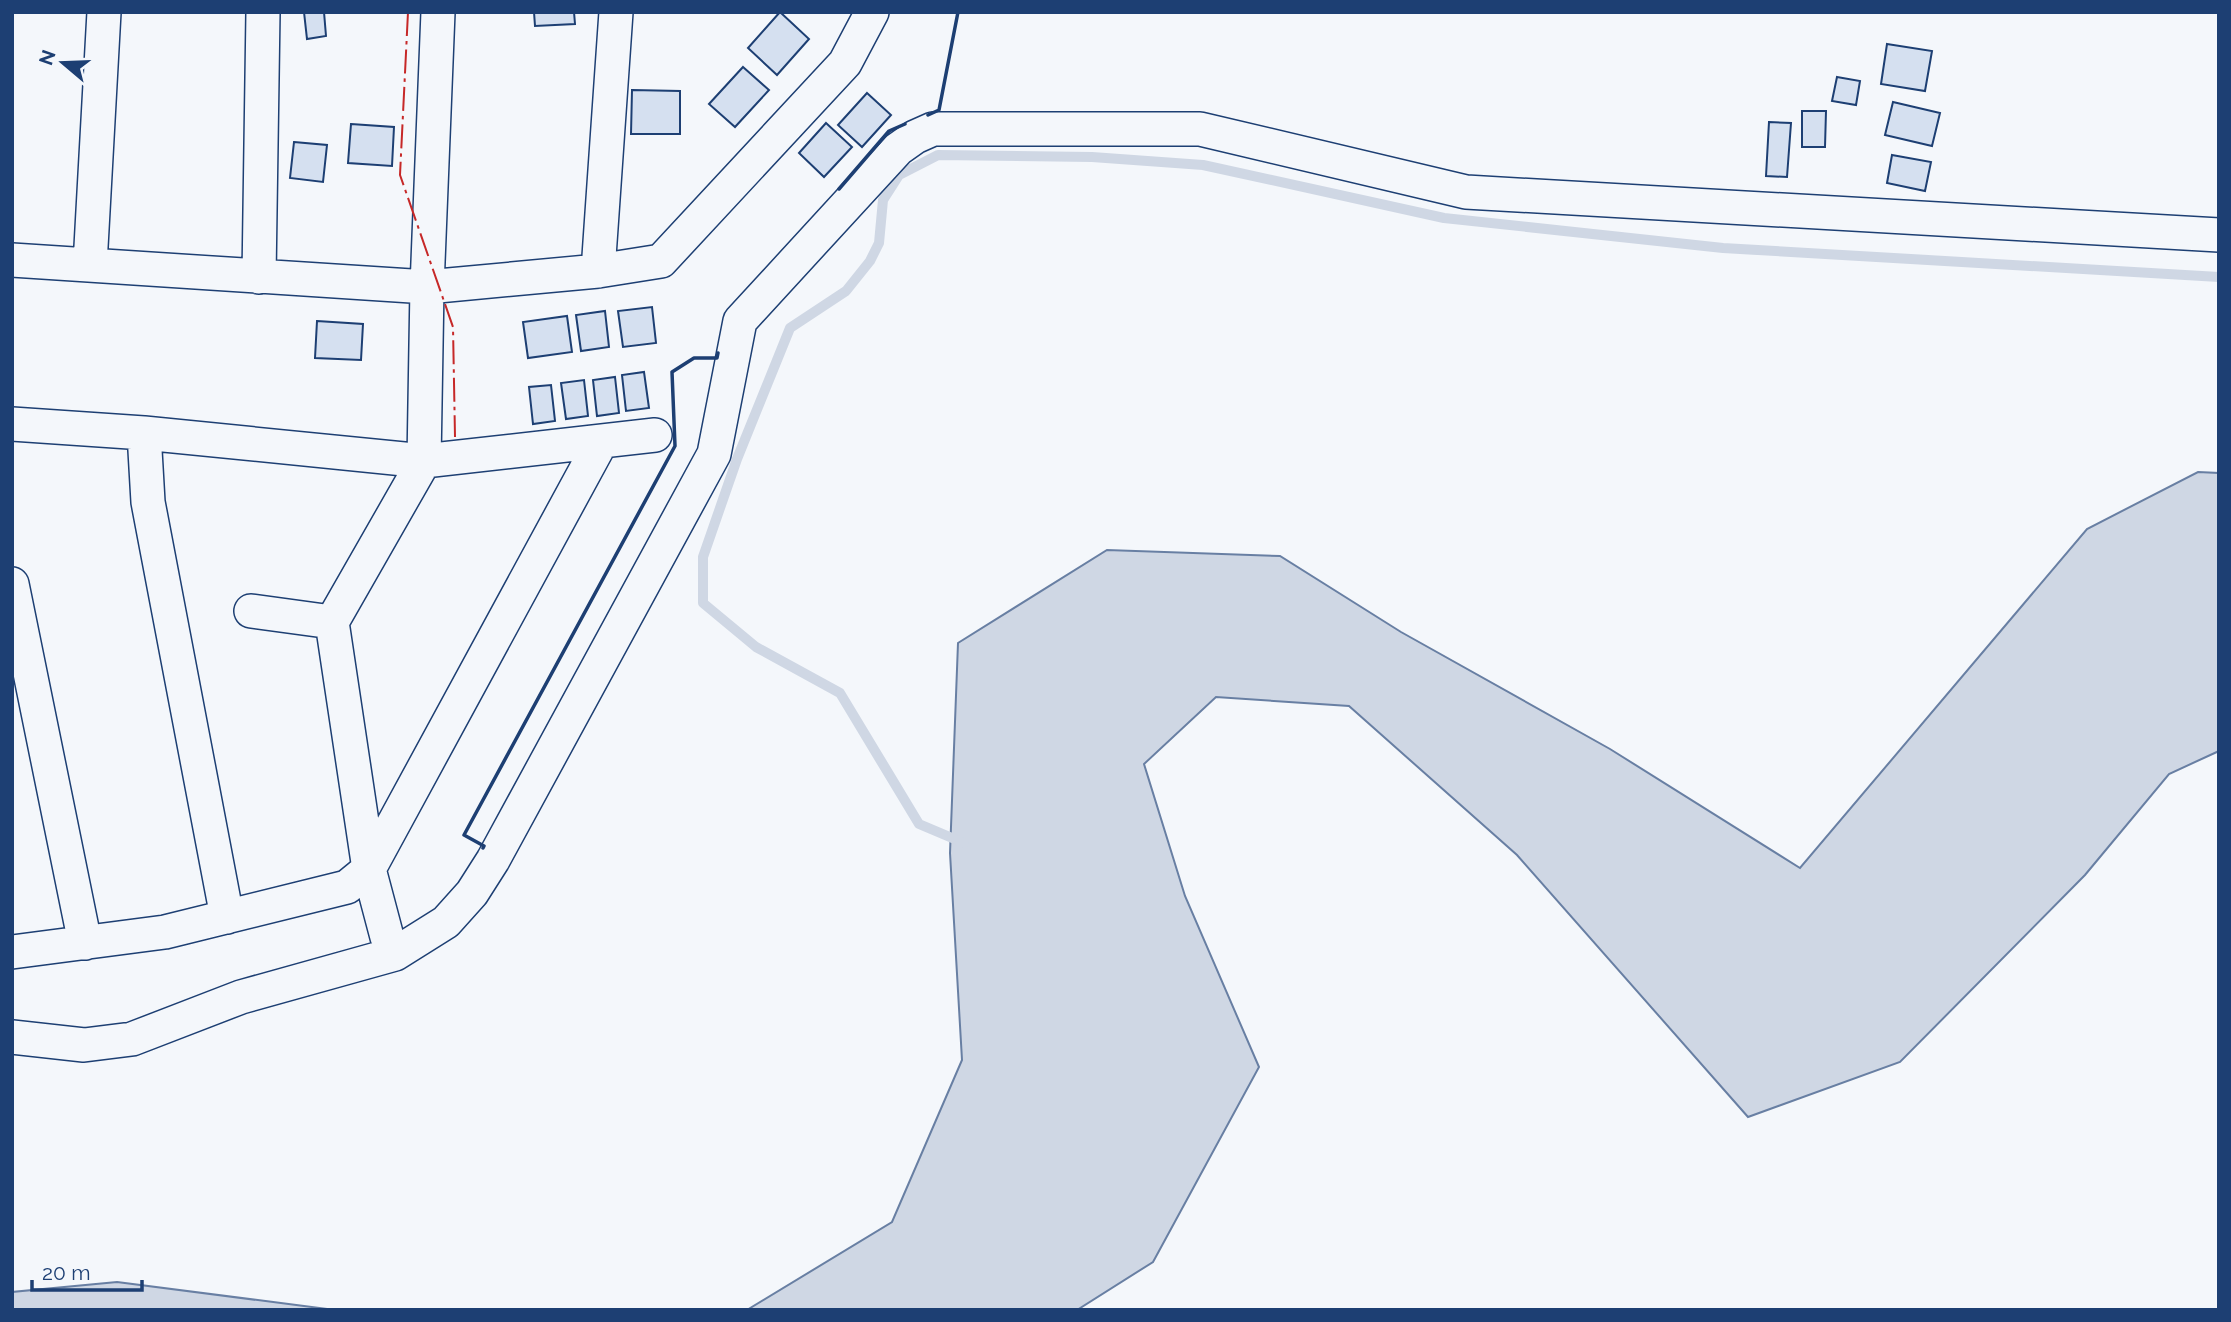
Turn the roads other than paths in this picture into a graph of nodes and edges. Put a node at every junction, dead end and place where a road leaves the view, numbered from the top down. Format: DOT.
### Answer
graph roads {
  1 [pos="104,12"];
  2 [pos="263,12"];
  3 [pos="438,12"];
  4 [pos="616,12"];
  5 [pos="872,12"];
  6 [pos="2219,235"];
  7 [pos="12,260"];
  8 [pos="90,265"];
  9 [pos="598,271"];
  10 [pos="259,277"];
  11 [pos="427,287"];
  12 [pos="12,424"];
  13 [pos="144,433"];
  14 [pos="655,435"];
  15 [pos="601,442"];
  16 [pos="424,461"];
  17 [pos="12,584"];
  18 [pos="251,611"];
  19 [pos="332,622"];
  20 [pos="369,869"];
  21 [pos="227,917"];
  22 [pos="387,937"];
  23 [pos="86,943"];
  24 [pos="12,953"];
  25 [pos="12,1037"];
  1 -- 8 [label="street"];
  2 -- 10 [label="street"];
  3 -- 11 [label="street"];
  4 -- 9 [label="street"];
  5 -- 9 [label="street"];
  6 -- 25 [label="street"];
  7 -- 8 [label="street"];
  8 -- 10 [label="street"];
  9 -- 11 [label="street"];
  10 -- 11 [label="street"];
  11 -- 16 [label="street"];
  12 -- 13 [label="street"];
  13 -- 16 [label="street"];
  13 -- 21 [label="street"];
  14 -- 15 [label="street"];
  15 -- 16 [label="street"];
  15 -- 20 [label="street"];
  16 -- 19 [label="street"];
  17 -- 23 [label="street"];
  18 -- 19 [label="street"];
  19 -- 20 [label="street"];
  20 -- 21 [label="street"];
  20 -- 22 [label="street"];
  21 -- 23 [label="street"];
  23 -- 24 [label="street"];
}
